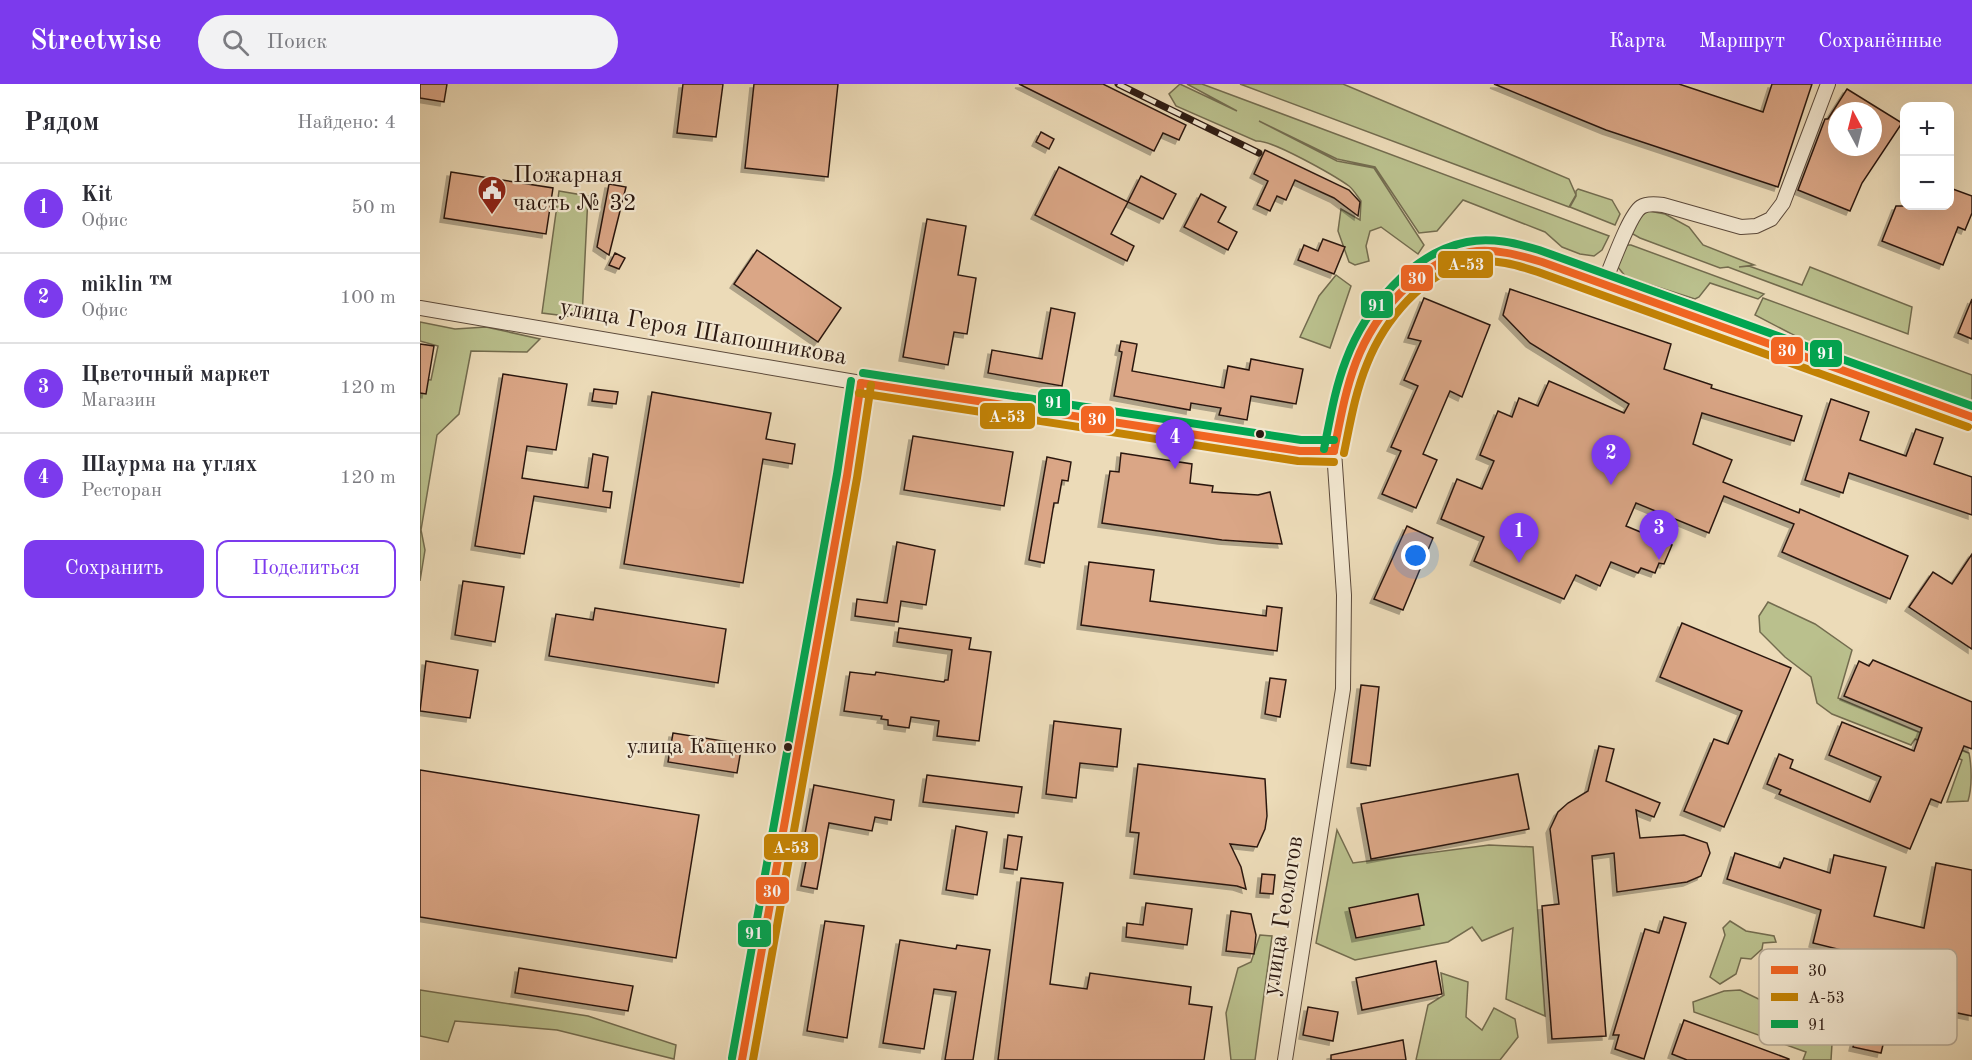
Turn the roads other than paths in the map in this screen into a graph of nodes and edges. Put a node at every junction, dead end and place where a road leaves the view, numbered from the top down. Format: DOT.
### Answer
graph roads {
  1 [pos="1828,84"];
  2 [pos="1604,283"];
  3 [pos="420,308"];
  4 [pos="861,383"];
  5 [pos="1972,417"];
  6 [pos="1334,451"];
  7 [pos="742,1060"];
  8 [pos="1285,1060"];
  1 -- 2 [label="street"];
  2 -- 5 [label="street, улица Геологов"];
  2 -- 6 [label="street, улица Геологов"];
  3 -- 4 [label="street, улица Героя Шапошникова"];
  4 -- 6 [label="street, улица Героя Шапошникова"];
  4 -- 7 [label="street"];
  6 -- 8 [label="street, улица Геологов"];
}
